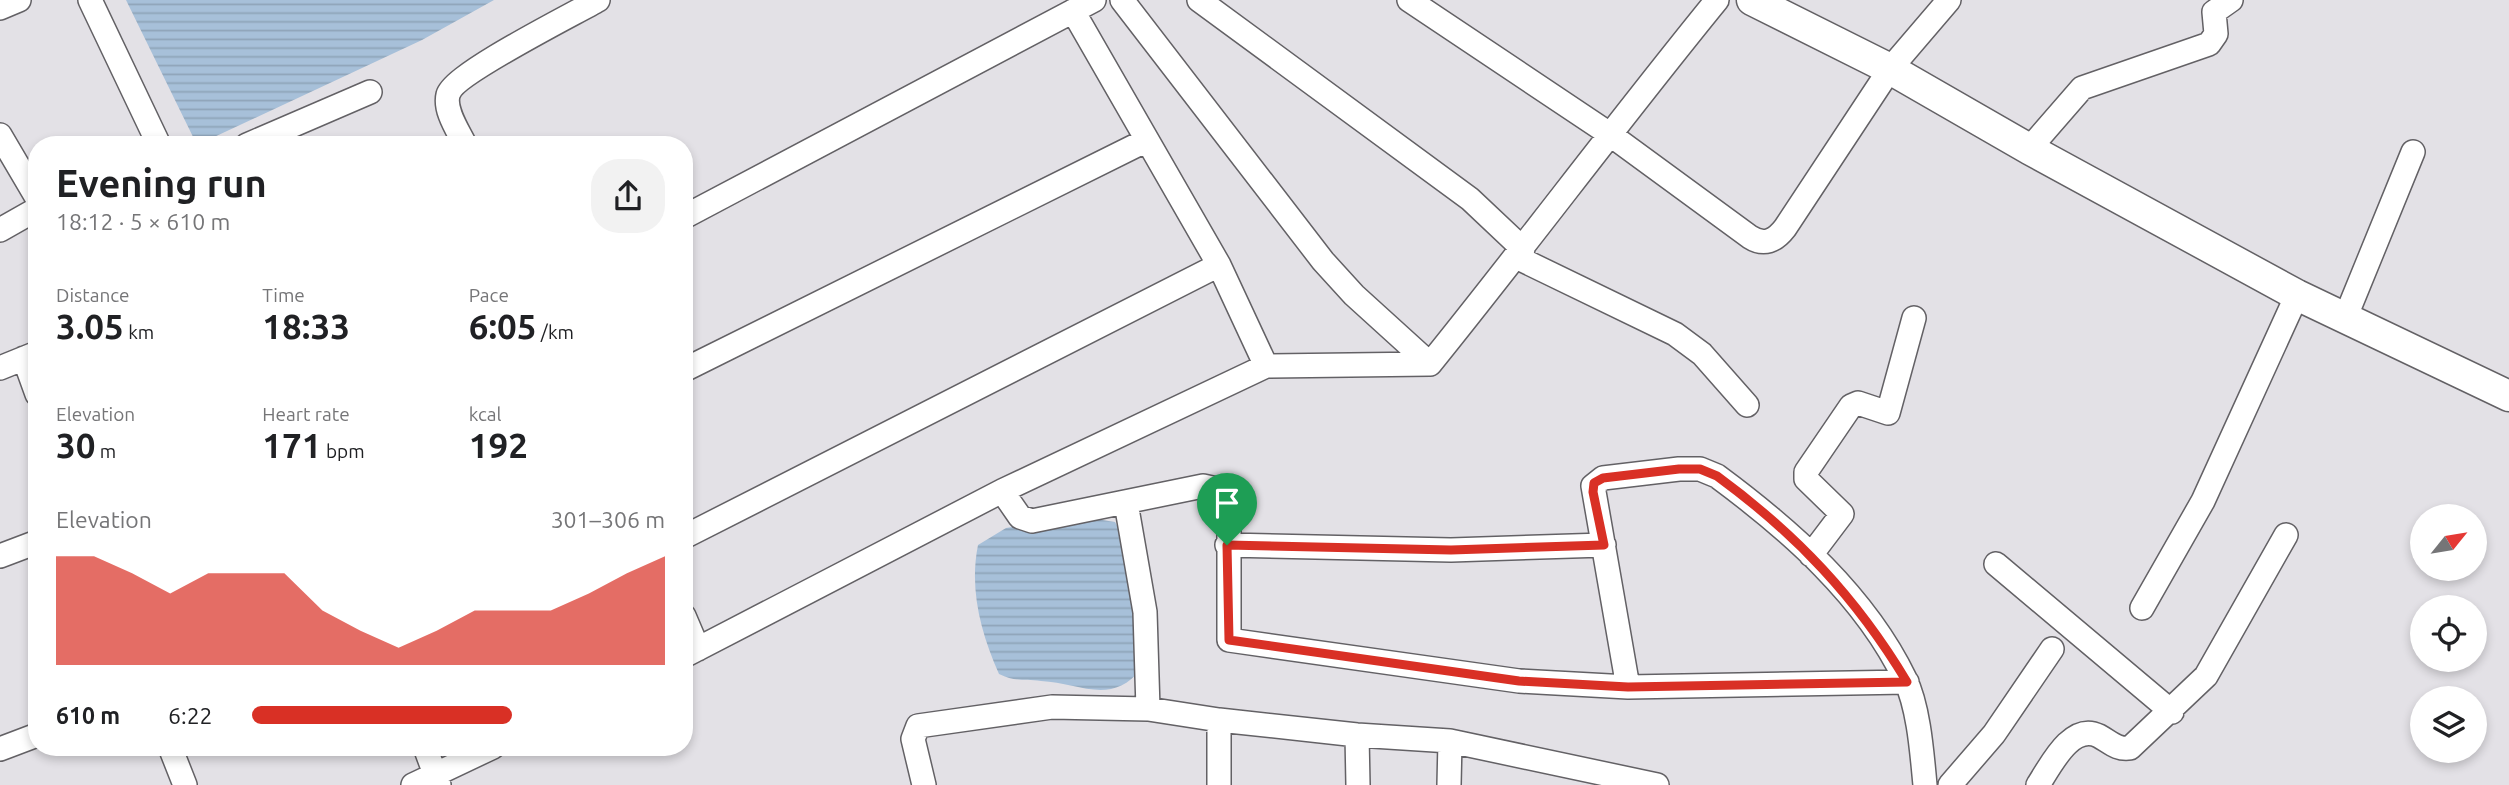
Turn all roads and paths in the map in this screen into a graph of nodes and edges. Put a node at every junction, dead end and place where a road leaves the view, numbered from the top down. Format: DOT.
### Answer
graph roads {
  1 [pos="19,0"];
  2 [pos="90,0"];
  3 [pos="598,0"];
  4 [pos="1094,0"];
  5 [pos="1122,0"];
  6 [pos="1199,0"];
  7 [pos="1409,0"];
  8 [pos="1717,0"];
  9 [pos="1752,0"];
  10 [pos="1950,0"];
  11 [pos="2231,0"];
  12 [pos="0,8"];
  13 [pos="1073,12"];
  14 [pos="1891,69"];
  15 [pos="370,92"];
  16 [pos="1608,133"];
  17 [pos="155,136"];
  18 [pos="268,136"];
  19 [pos="461,136"];
  20 [pos="1147,140"];
  21 [pos="3,147"];
  22 [pos="2029,149"];
  23 [pos="2413,152"];
  24 [pos="28,184"];
  25 [pos="693,212"];
  26 [pos="28,214"];
  27 [pos="0,230"];
  28 [pos="1519,253"];
  29 [pos="1219,265"];
  30 [pos="2297,295"];
  31 [pos="2346,316"];
  32 [pos="1914,318"];
  33 [pos="28,357"];
  34 [pos="1430,364"];
  35 [pos="693,366"];
  36 [pos="1266,366"];
  37 [pos="0,368"];
  38 [pos="2497,390"];
  39 [pos="1747,405"];
  40 [pos="1002,491"];
  41 [pos="1126,503"];
  42 [pos="693,532"];
  43 [pos="2286,535"];
  44 [pos="28,545"];
  45 [pos="1227,545"];
  46 [pos="1604,545"];
  47 [pos="1811,555"];
  48 [pos="0,556"];
  49 [pos="1996,564"];
  50 [pos="2142,608"];
  51 [pos="2052,649"];
  52 [pos="693,651"];
  53 [pos="1907,682"];
  54 [pos="1628,687"];
  55 [pos="1148,709"];
  56 [pos="2172,712"];
  57 [pos="1219,720"];
  58 [pos="1357,735"];
  59 [pos="28,738"];
  60 [pos="1450,741"];
  61 [pos="0,749"];
  62 [pos="174,756"];
  63 [pos="428,756"];
  64 [pos="478,756"];
  65 [pos="437,780"];
  66 [pos="185,785"];
  67 [pos="413,785"];
  68 [pos="924,785"];
  69 [pos="1219,785"];
  70 [pos="1358,785"];
  71 [pos="1449,785"];
  72 [pos="1657,785"];
  73 [pos="1925,785"];
  74 [pos="1950,785"];
  75 [pos="2038,785"];
  1 -- 12 [label="street"];
  2 -- 17 [label="street"];
  3 -- 19 [label="street"];
  4 -- 13 [label="street"];
  5 -- 34 [label="street"];
  6 -- 28 [label="street"];
  7 -- 16 [label="street"];
  8 -- 16 [label="street"];
  9 -- 14 [label="main road"];
  10 -- 14 [label="street"];
  11 -- 22 [label="street"];
  13 -- 20 [label="street"];
  13 -- 25 [label="street"];
  14 -- 16 [label="street"];
  14 -- 22 [label="main road"];
  15 -- 18 [label="street"];
  16 -- 28 [label="street"];
  20 -- 29 [label="street"];
  20 -- 35 [label="street"];
  21 -- 24 [label="street"];
  22 -- 30 [label="main road"];
  23 -- 31 [label="street"];
  26 -- 27 [label="street"];
  28 -- 34 [label="street"];
  28 -- 39 [label="street"];
  29 -- 36 [label="street"];
  29 -- 42 [label="street"];
  30 -- 31 [label="main road"];
  30 -- 50 [label="street"];
  31 -- 38 [label="main road"];
  32 -- 47 [label="street"];
  33 -- 37 [label="street"];
  34 -- 36 [label="street"];
  36 -- 40 [label="street"];
  40 -- 41 [label="street"];
  40 -- 52 [label="street"];
  41 -- 45 [label="street"];
  41 -- 55 [label="street"];
  43 -- 56 [label="street"];
  44 -- 48 [label="street"];
  45 -- 46 [label="street"];
  45 -- 54 [label="street"];
  46 -- 47 [label="street"];
  46 -- 54 [label="street"];
  47 -- 53 [label="street"];
  49 -- 56 [label="street"];
  51 -- 74 [label="street"];
  53 -- 54 [label="street"];
  53 -- 73 [label="street"];
  55 -- 57 [label="street"];
  55 -- 68 [label="street"];
  56 -- 75 [label="street"];
  57 -- 58 [label="street"];
  57 -- 69 [label="street"];
  58 -- 60 [label="street"];
  58 -- 70 [label="street"];
  59 -- 61 [label="street"];
  60 -- 71 [label="street"];
  60 -- 72 [label="street"];
  62 -- 66 [label="street"];
  63 -- 65 [label="street"];
  64 -- 65 [label="street"];
  65 -- 67 [label="street"];
}
